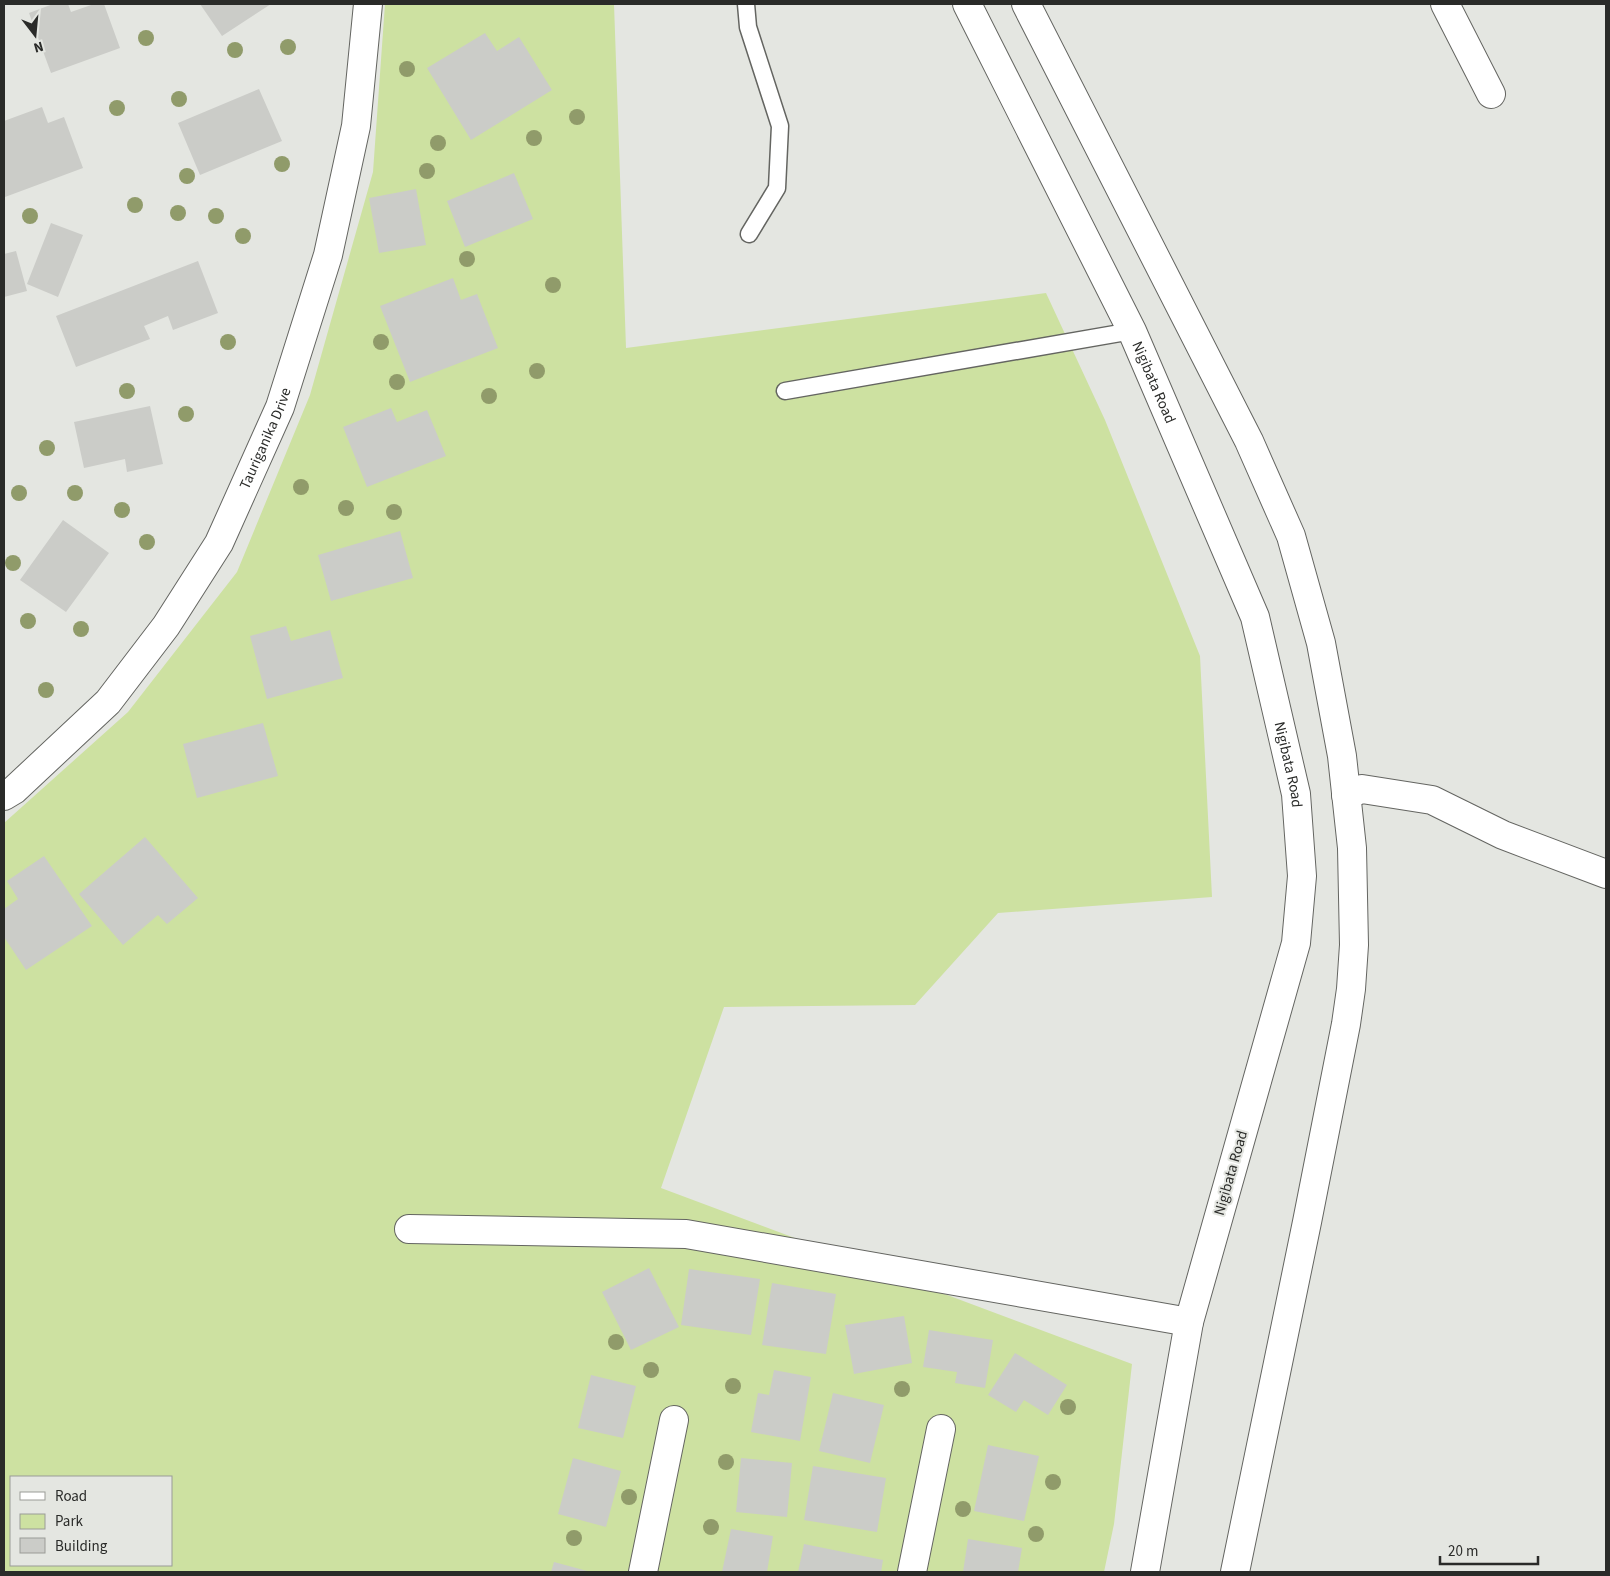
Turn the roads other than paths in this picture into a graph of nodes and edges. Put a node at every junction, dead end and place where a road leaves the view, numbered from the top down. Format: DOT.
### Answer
graph roads {
  1 [pos="368,4"];
  2 [pos="746,4"];
  3 [pos="967,4"];
  4 [pos="1026,4"];
  5 [pos="1445,4"];
  6 [pos="1491,94"];
  7 [pos="748,234"];
  8 [pos="1132,331"];
  9 [pos="785,391"];
  10 [pos="1346,795"];
  11 [pos="4,796"];
  12 [pos="1606,874"];
  13 [pos="409,1229"];
  14 [pos="1189,1322"];
  15 [pos="674,1420"];
  16 [pos="940,1429"];
  17 [pos="643,1572"];
  18 [pos="912,1572"];
  19 [pos="1145,1572"];
  20 [pos="1235,1572"];
  1 -- 11 [label="street, Tauriganika Drive"];
  2 -- 7 [label="lane"];
  3 -- 8 [label="street, Nigibata Road"];
  4 -- 10 [label="street"];
  5 -- 6 [label="street"];
  8 -- 9 [label="lane"];
  8 -- 14 [label="street, Nigibata Road"];
  10 -- 12 [label="street"];
  10 -- 20 [label="street"];
  13 -- 14 [label="street"];
  14 -- 19 [label="street, Nigibata Road"];
  15 -- 17 [label="street"];
  16 -- 18 [label="street"];
}
